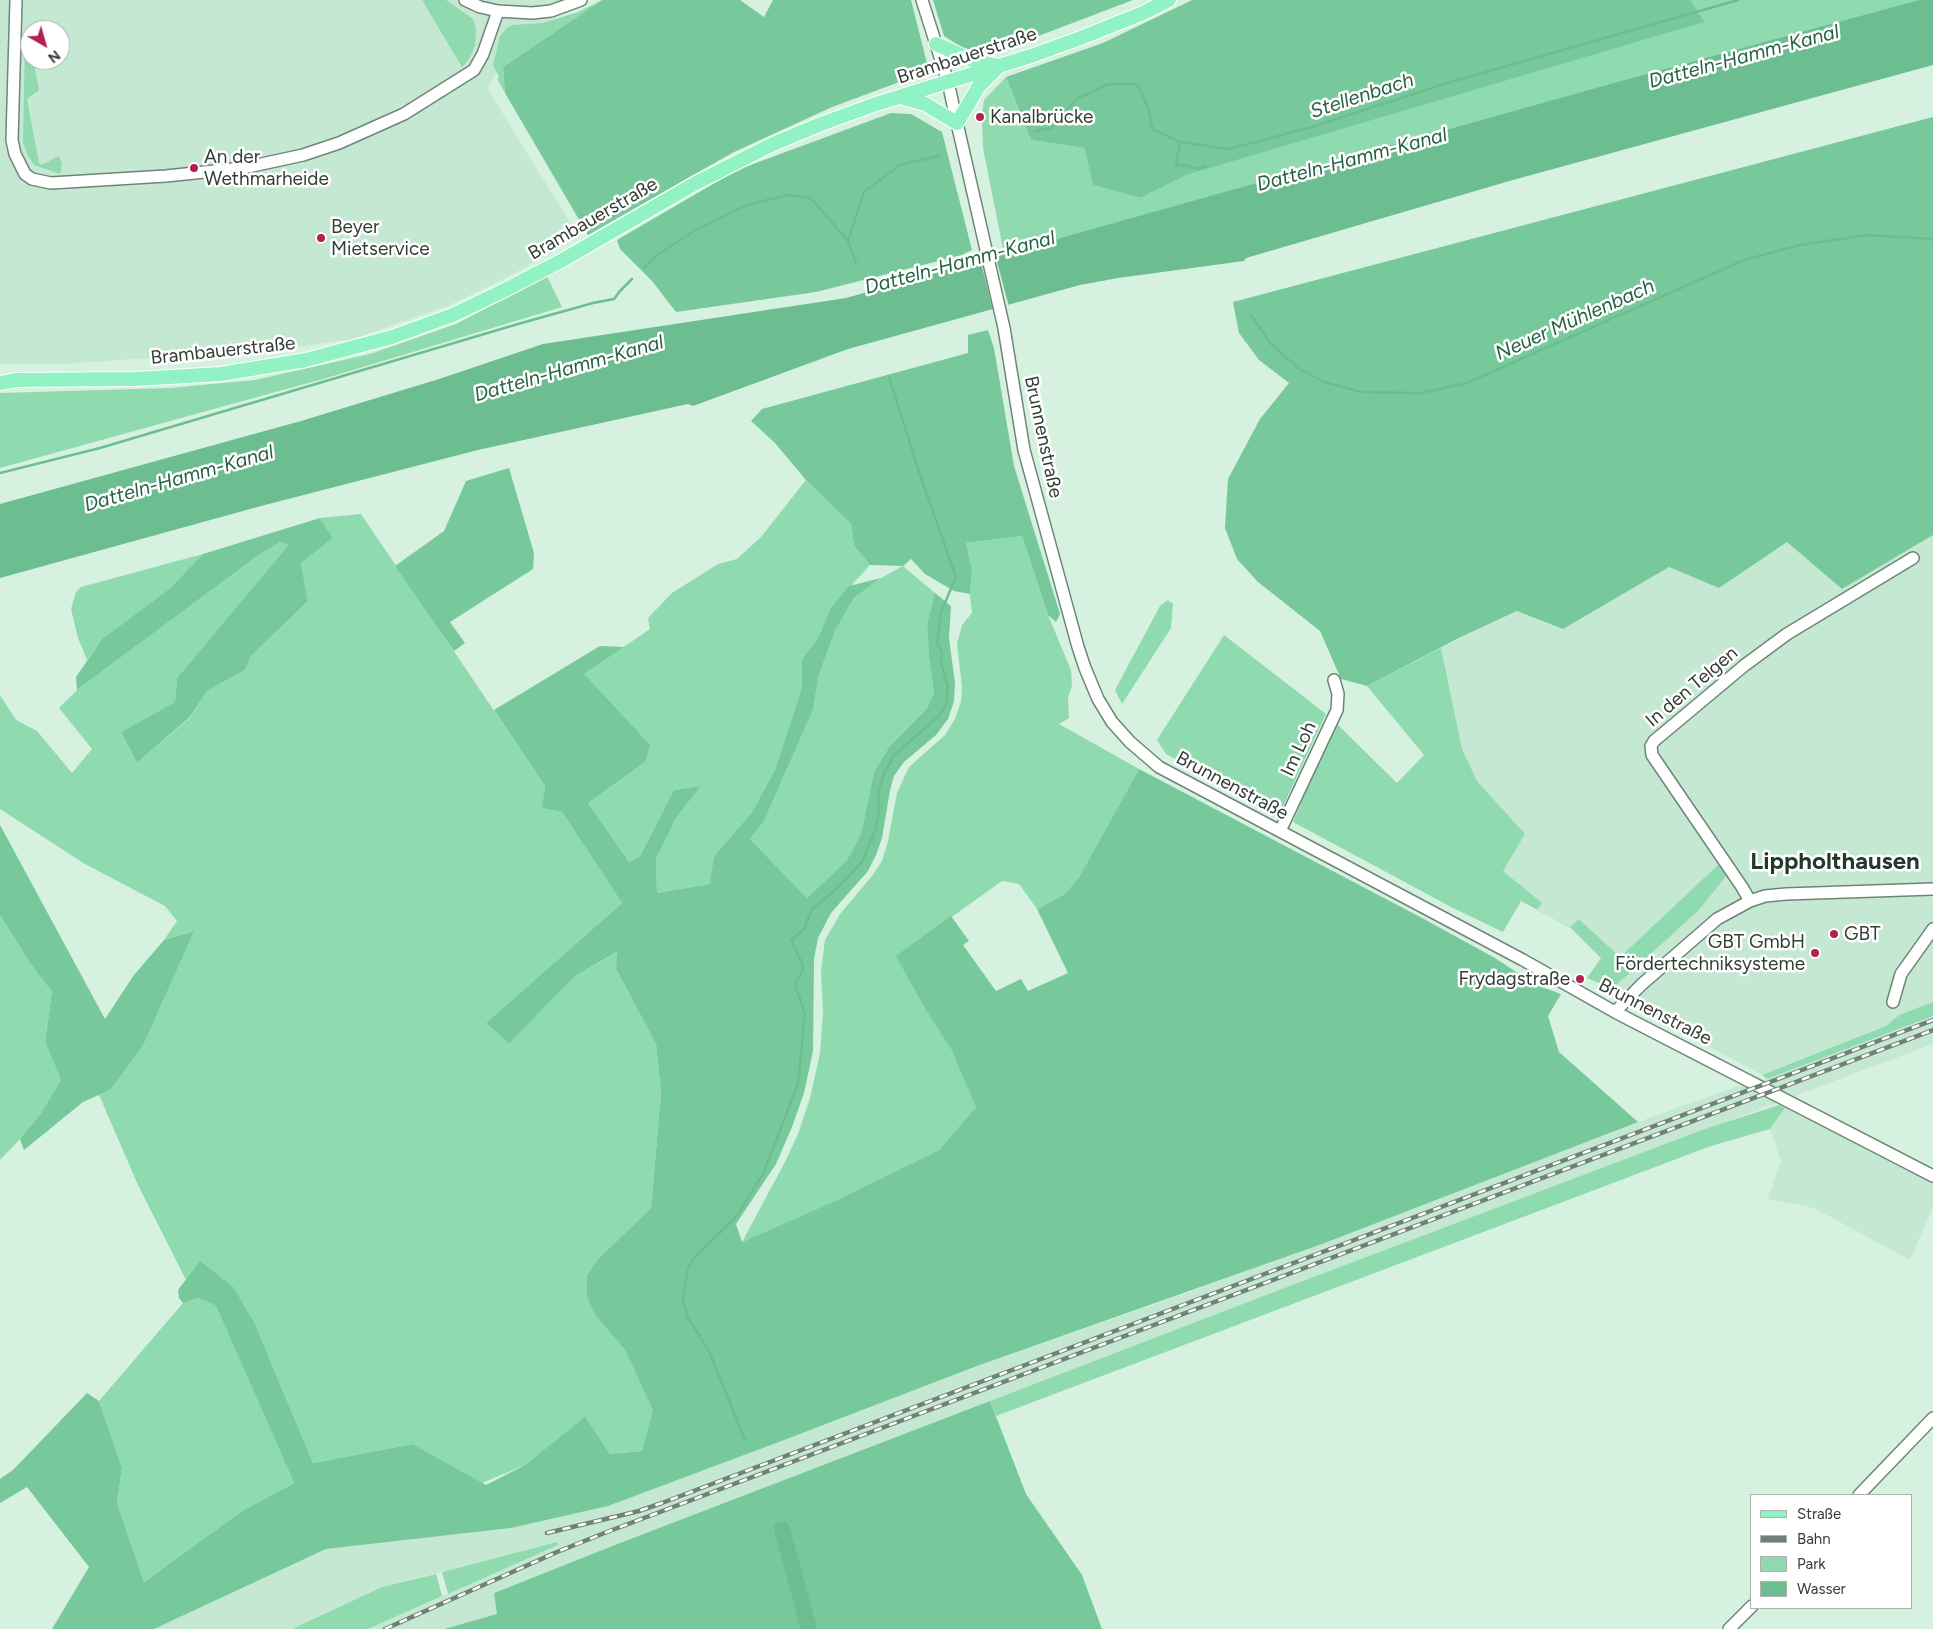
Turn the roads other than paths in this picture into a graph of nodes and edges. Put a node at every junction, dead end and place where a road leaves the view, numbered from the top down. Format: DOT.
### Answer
graph roads {
  1 [pos="16,0"];
  2 [pos="464,0"];
  3 [pos="581,0"];
  4 [pos="922,0"];
  5 [pos="1169,0"];
  6 [pos="498,11"];
  7 [pos="936,44"];
  8 [pos="999,66"];
  9 [pos="948,82"];
  10 [pos="899,97"];
  11 [pos="957,123"];
  12 [pos="0,375"];
  13 [pos="16,380"];
  14 [pos="0,383"];
  15 [pos="1913,558"];
  16 [pos="1334,680"];
  17 [pos="1280,831"];
  18 [pos="1933,889"];
  19 [pos="1750,901"];
  20 [pos="1933,929"];
  21 [pos="1893,1002"];
  22 [pos="1615,1012"];
  23 [pos="1933,1176"];
  24 [pos="1933,1418"];
  25 [pos="1859,1494"];
  26 [pos="1750,1608"];
  27 [pos="1729,1629"];
  1 -- 6 [label="street"];
  2 -- 6 [label="street"];
  3 -- 6 [label="street"];
  4 -- 7 [label="street"];
  5 -- 8 [label="main road, Brambauerstraße"];
  7 -- 8 [label="main road"];
  7 -- 9 [label="street"];
  8 -- 9 [label="main road, Brambauerstraße"];
  8 -- 11 [label="main road"];
  9 -- 10 [label="main road, Brambauerstraße"];
  9 -- 11 [label="street, Brunnenstraße"];
  10 -- 11 [label="main road"];
  10 -- 13 [label="main road, Brambauerstraße"];
  11 -- 17 [label="street, Brunnenstraße"];
  12 -- 13 [label="main road, Brambauerstraße"];
  13 -- 14 [label="main road, Brambauerstraße"];
  15 -- 19 [label="street, In den Telgen"];
  16 -- 17 [label="street, Im Loh"];
  17 -- 22 [label="street, Brunnenstraße"];
  18 -- 19 [label="street"];
  19 -- 22 [label="street"];
  20 -- 21 [label="street"];
  22 -- 23 [label="street, Brunnenstraße"];
  24 -- 25 [label="street"];
  26 -- 27 [label="street"];
}
